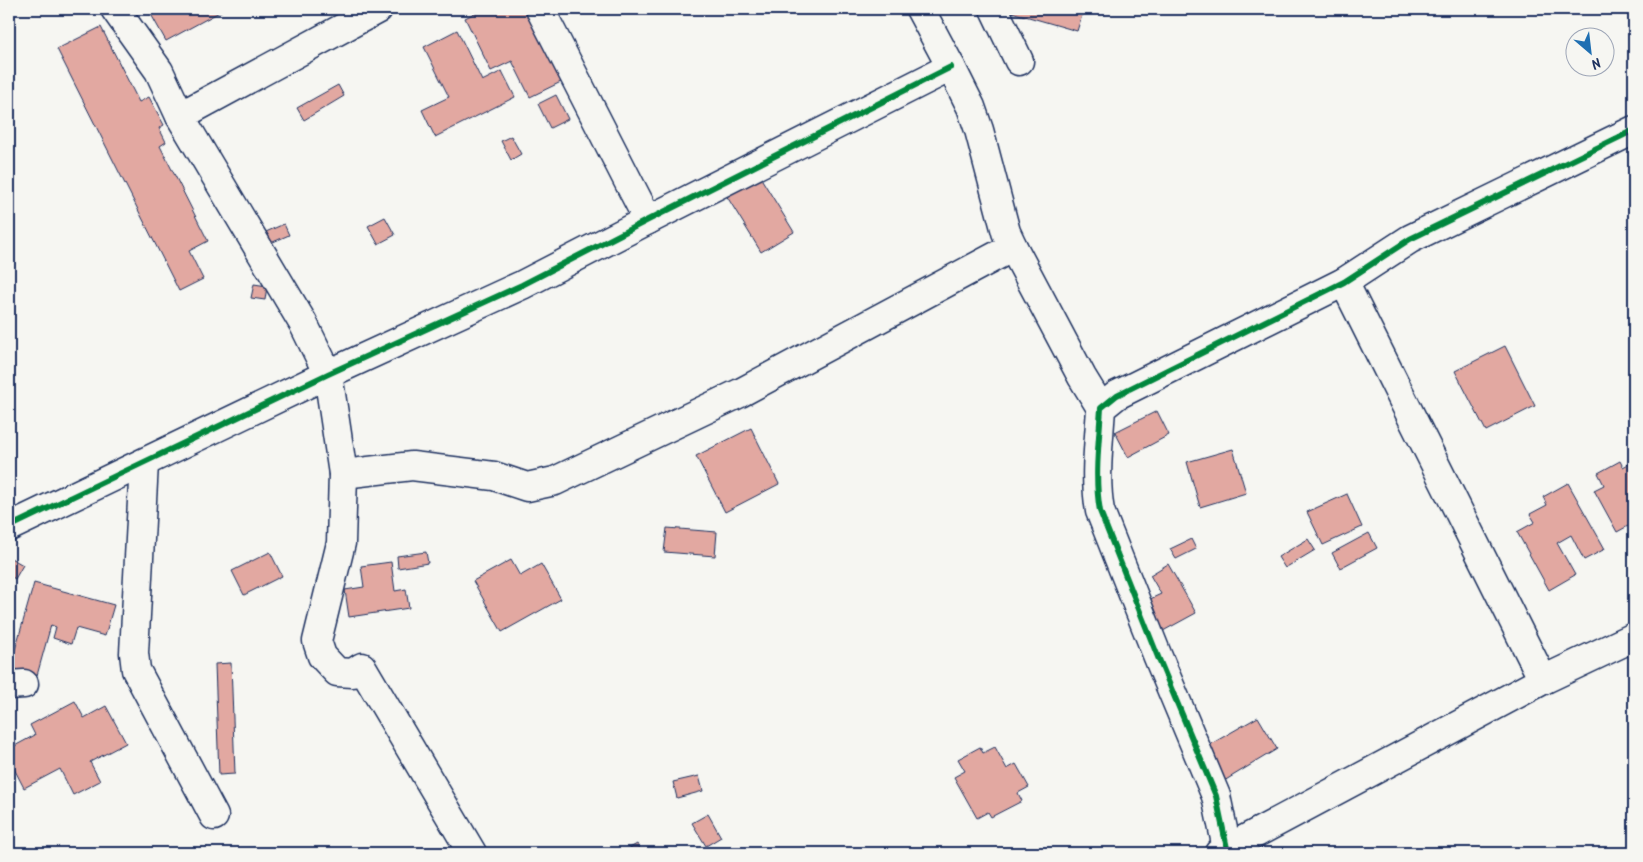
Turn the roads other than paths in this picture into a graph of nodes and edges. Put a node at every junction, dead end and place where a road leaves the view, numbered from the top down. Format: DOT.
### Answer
graph roads {
  1 [pos="115,9"];
  2 [pos="378,9"];
  3 [pos="540,9"];
  4 [pos="920,9"];
  5 [pos="994,9"];
  6 [pos="1019,61"];
  7 [pos="951,67"];
  8 [pos="180,116"];
  9 [pos="1634,130"];
  10 [pos="648,220"];
  11 [pos="1013,247"];
  12 [pos="1344,282"];
  13 [pos="328,374"];
  14 [pos="1101,408"];
  15 [pos="144,463"];
  16 [pos="344,474"];
  17 [pos="9,527"];
  18 [pos="1634,637"];
  19 [pos="1543,680"];
  20 [pos="214,816"];
  21 [pos="1224,852"];
  22 [pos="472,853"];
  1 -- 8 [label="street"];
  2 -- 8 [label="street"];
  3 -- 10 [label="street"];
  4 -- 7 [label="street"];
  5 -- 6 [label="street"];
  7 -- 10 [label="street"];
  7 -- 11 [label="street"];
  8 -- 13 [label="street"];
  9 -- 12 [label="street"];
  10 -- 13 [label="street"];
  11 -- 14 [label="street"];
  11 -- 16 [label="street"];
  12 -- 14 [label="street"];
  12 -- 19 [label="street"];
  13 -- 15 [label="street"];
  13 -- 16 [label="street"];
  14 -- 21 [label="street"];
  15 -- 17 [label="street"];
  15 -- 20 [label="street"];
  16 -- 22 [label="street"];
  18 -- 19 [label="street"];
  19 -- 21 [label="street"];
}
